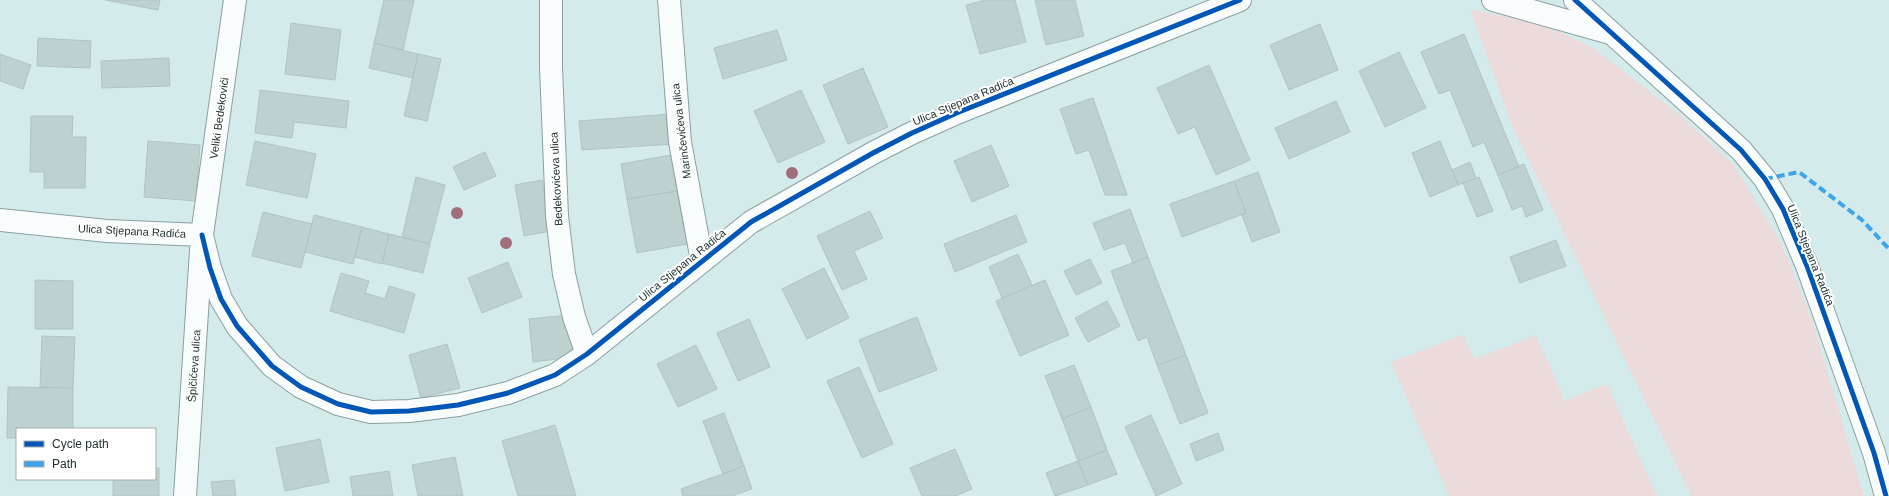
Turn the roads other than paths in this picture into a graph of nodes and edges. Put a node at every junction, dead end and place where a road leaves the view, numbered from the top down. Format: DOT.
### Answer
graph roads {
  1 [pos="235,0"];
  2 [pos="551,0"];
  3 [pos="669,0"];
  4 [pos="1240,0"];
  5 [pos="1492,0"];
  6 [pos="1575,0"];
  7 [pos="1610,33"];
  8 [pos="0,220"];
  9 [pos="202,235"];
  10 [pos="702,261"];
  11 [pos="587,354"];
  12 [pos="185,496"];
  13 [pos="1886,496"];
  1 -- 9 [label="street, Veliki Bedekovići"];
  2 -- 11 [label="street, Bedekovićeva ulica"];
  3 -- 10 [label="street, Marinčevićeva ulica"];
  4 -- 10 [label="street, Ulica Stjepana Radića"];
  5 -- 7 [label="street, Ulica Stjepana Radića"];
  6 -- 7 [label="street"];
  7 -- 13 [label="street, Ulica Stjepana Radića"];
  8 -- 9 [label="street, Ulica Stjepana Radića"];
  9 -- 11 [label="street, Ulica Stjepana Radića"];
  9 -- 12 [label="street, Špičićeva ulica"];
  10 -- 11 [label="street, Ulica Stjepana Radića"];
}
